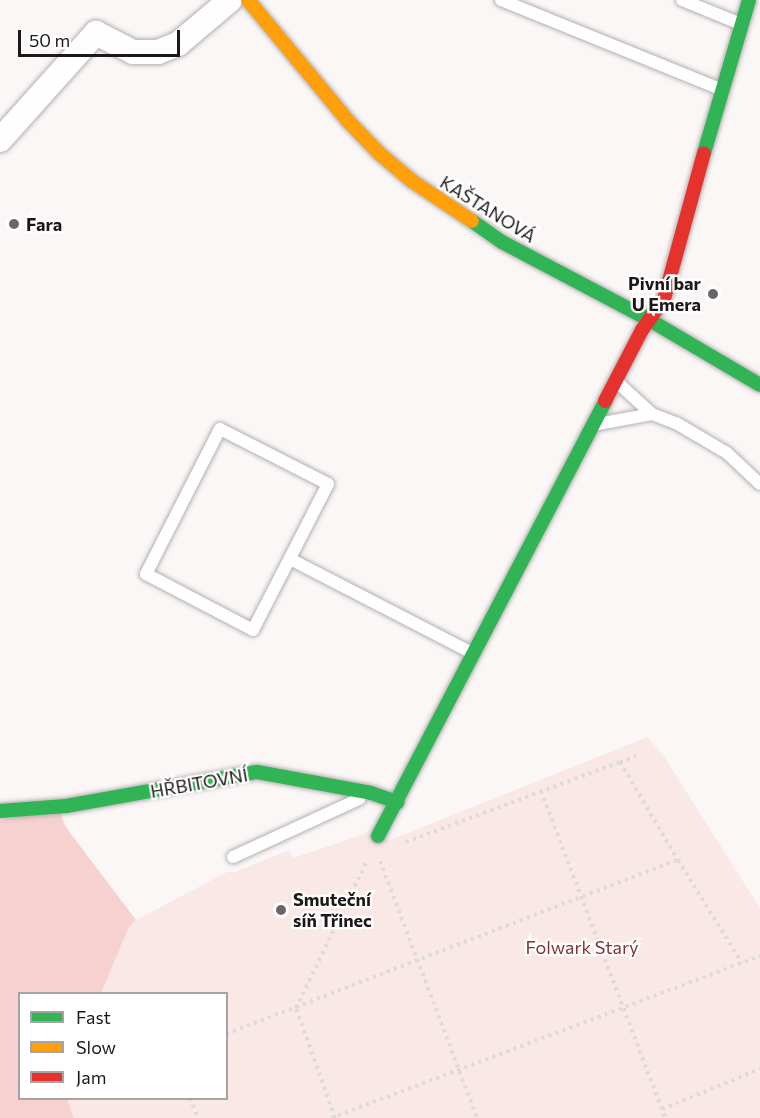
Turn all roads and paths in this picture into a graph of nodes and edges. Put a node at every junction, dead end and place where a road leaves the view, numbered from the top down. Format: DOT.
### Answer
graph roads {
  1 [pos="230,0"];
  2 [pos="248,0"];
  3 [pos="501,0"];
  4 [pos="682,0"];
  5 [pos="749,0"];
  6 [pos="742,24"];
  7 [pos="721,89"];
  8 [pos="0,140"];
  9 [pos="648,319"];
  10 [pos="616,380"];
  11 [pos="760,385"];
  12 [pos="652,414"];
  13 [pos="591,426"];
  14 [pos="760,484"];
  15 [pos="290,559"];
  16 [pos="473,653"];
  17 [pos="636,756"];
  18 [pos="620,762"];
  19 [pos="541,791"];
  20 [pos="371,793"];
  21 [pos="396,801"];
  22 [pos="0,812"];
  23 [pos="376,841"];
  24 [pos="399,845"];
  25 [pos="232,857"];
  26 [pos="678,860"];
  27 [pos="581,898"];
  28 [pos="760,956"];
  29 [pos="419,960"];
  30 [pos="742,963"];
  31 [pos="296,1008"];
  32 [pos="623,1008"];
  33 [pos="228,1033"];
  34 [pos="760,1068"];
  35 [pos="460,1071"];
  36 [pos="191,1100"];
  37 [pos="662,1108"];
  38 [pos="198,1118"];
  39 [pos="334,1118"];
  40 [pos="477,1118"];
  41 [pos="665,1118"];
  1 -- 8 [label="street"];
  2 -- 9 [label="street, KAŠTANOVÁ"];
  3 -- 7 [label="lane"];
  4 -- 6 [label="lane"];
  5 -- 6 [label="street"];
  6 -- 7 [label="street"];
  7 -- 9 [label="street"];
  9 -- 10 [label="street"];
  9 -- 11 [label="street, KAŠTANOVÁ"];
  10 -- 12 [label="lane"];
  10 -- 13 [label="street"];
  12 -- 13 [label="lane"];
  12 -- 14 [label="lane"];
  13 -- 16 [label="street"];
  15 -- 15 [label="lane"];
  15 -- 16 [label="lane"];
  16 -- 21 [label="street"];
  17 -- 18 [label="path"];
  18 -- 19 [label="path"];
  18 -- 26 [label="path"];
  19 -- 24 [label="path"];
  19 -- 27 [label="path"];
  20 -- 21 [label="street, HŘBITOVNÍ"];
  20 -- 22 [label="street, HŘBITOVNÍ"];
  20 -- 25 [label="lane"];
  21 -- 23 [label="street"];
  23 -- 29 [label="path"];
  23 -- 31 [label="path"];
  26 -- 27 [label="path"];
  26 -- 30 [label="path"];
  27 -- 29 [label="path"];
  27 -- 32 [label="path"];
  28 -- 30 [label="path"];
  29 -- 31 [label="path"];
  29 -- 35 [label="path"];
  30 -- 32 [label="path"];
  31 -- 33 [label="path"];
  31 -- 39 [label="path"];
  32 -- 35 [label="path"];
  32 -- 37 [label="path"];
  34 -- 37 [label="path"];
  35 -- 39 [label="path"];
  35 -- 40 [label="path"];
  36 -- 38 [label="path"];
  37 -- 41 [label="path"];
}
